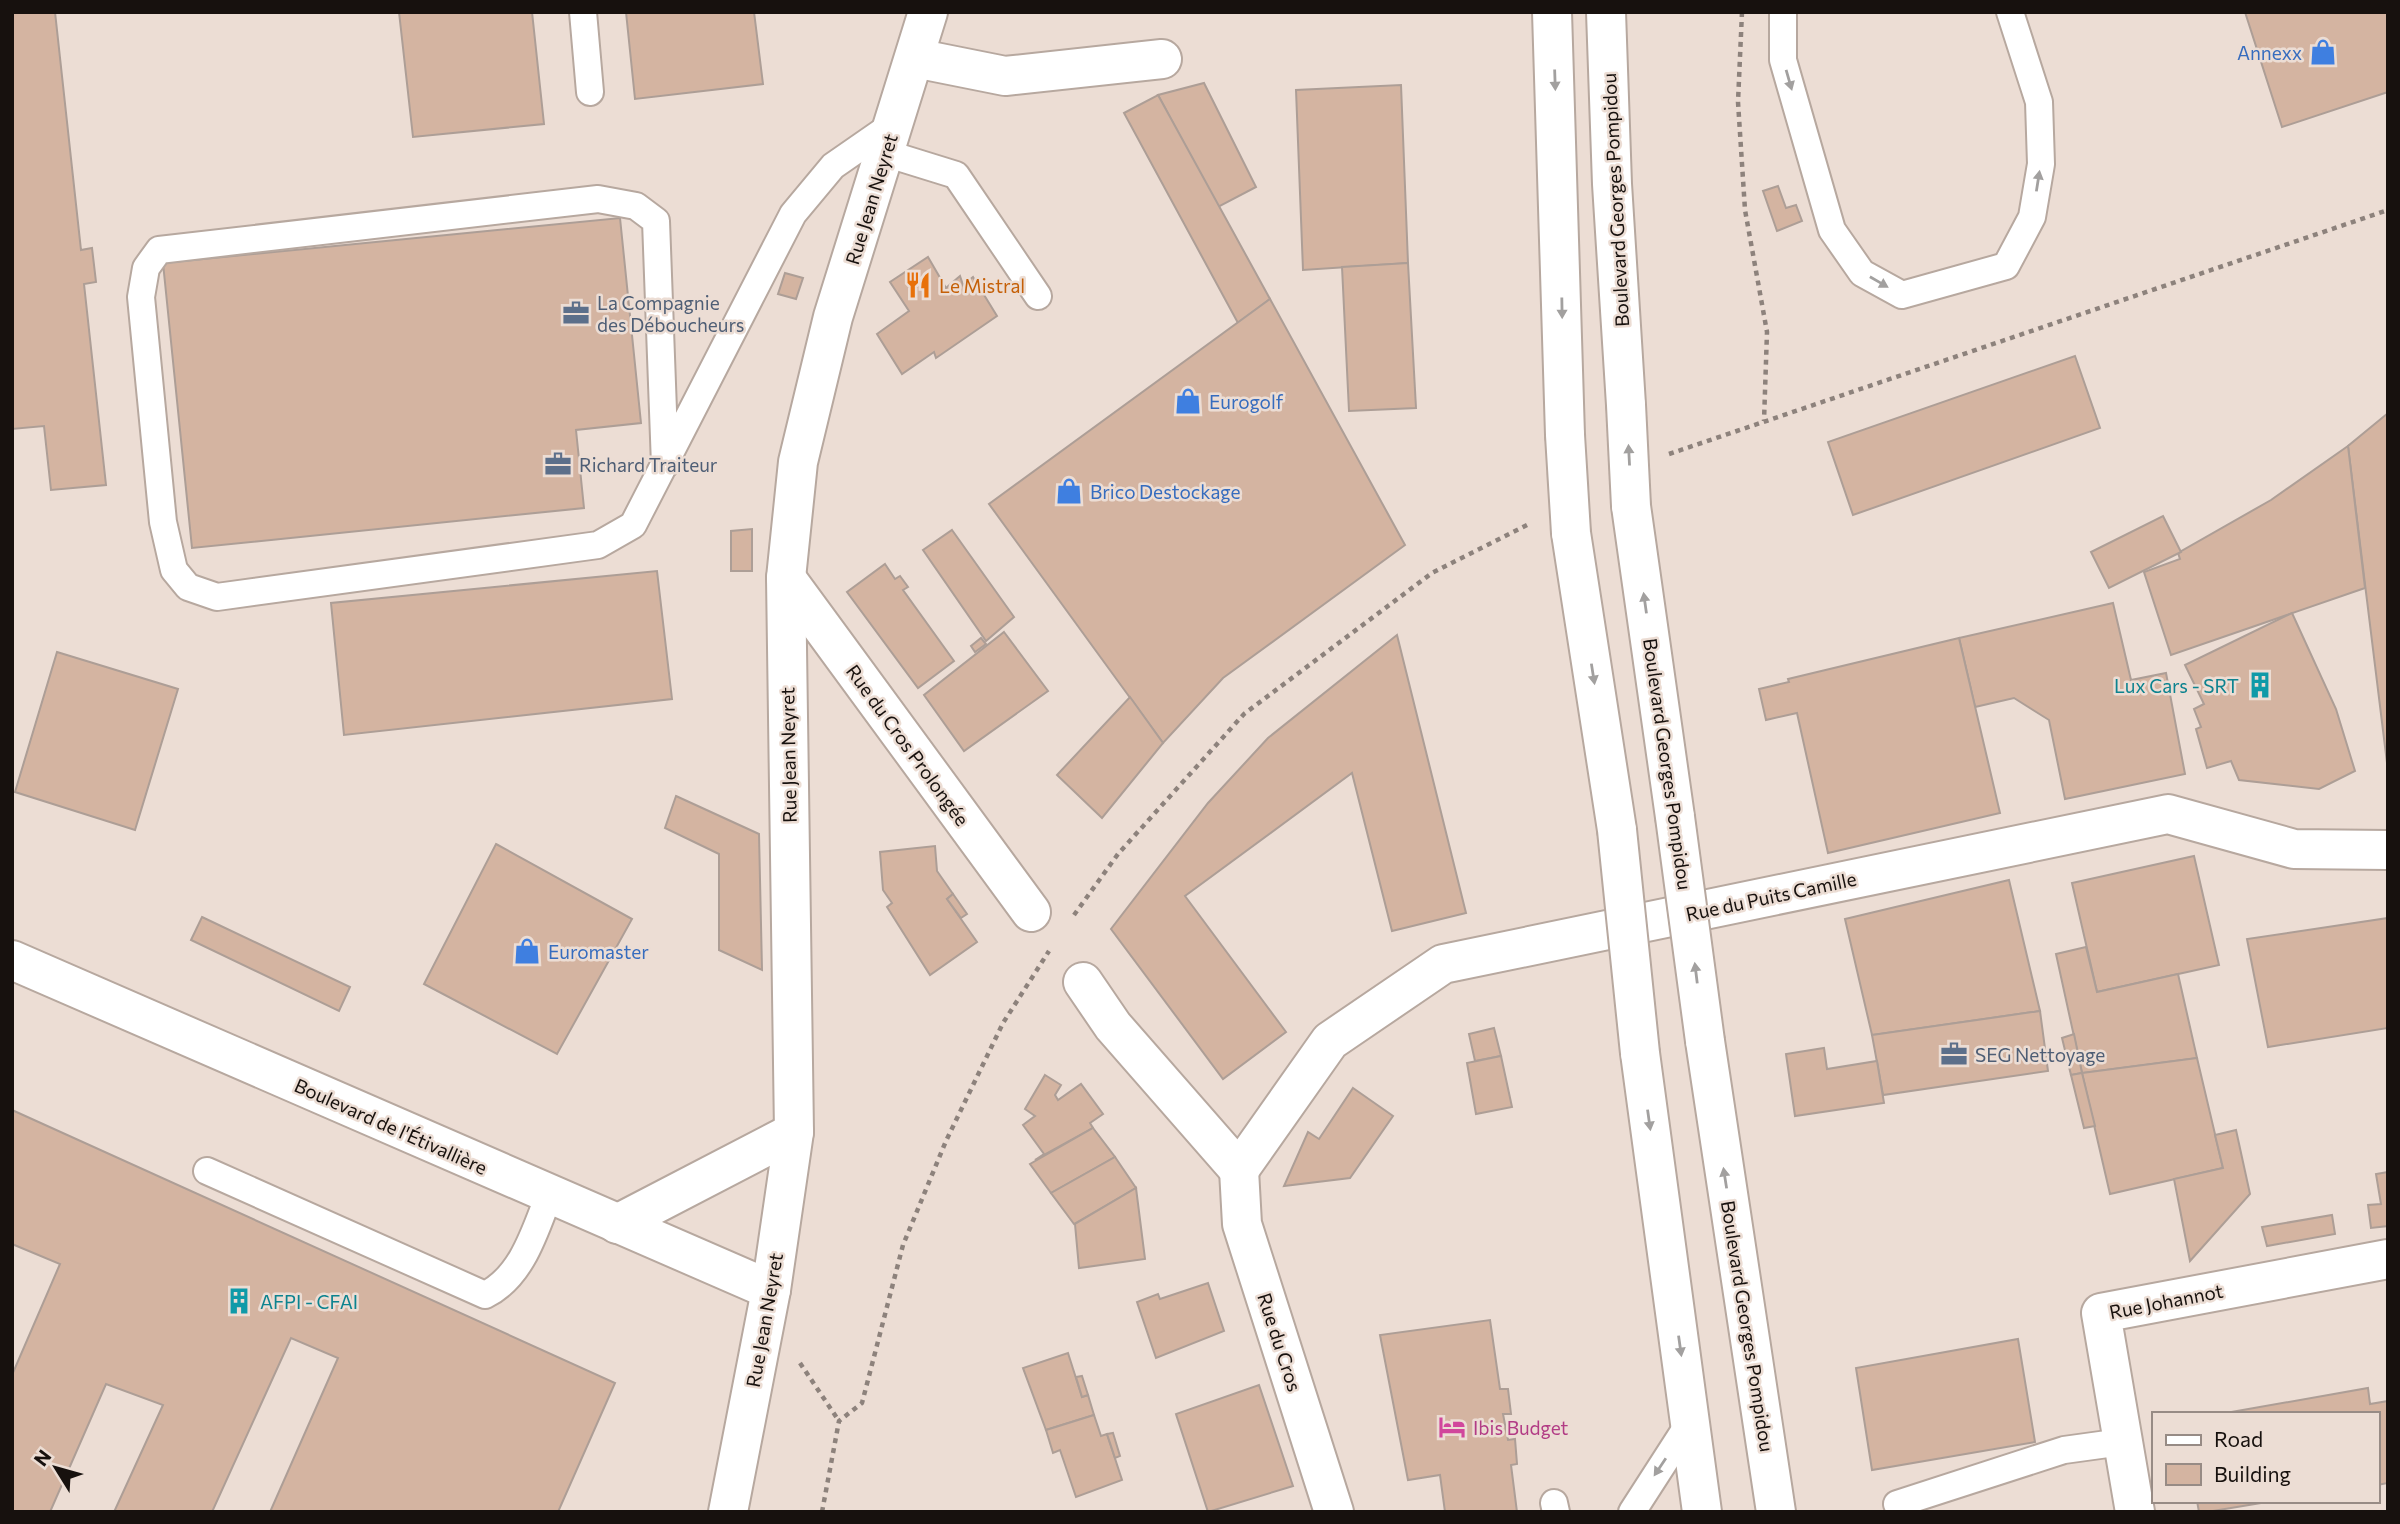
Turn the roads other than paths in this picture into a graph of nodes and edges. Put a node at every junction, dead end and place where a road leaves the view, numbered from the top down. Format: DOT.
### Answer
graph roads {
  1 [pos="583,12"];
  2 [pos="928,12"];
  3 [pos="1552,12"];
  4 [pos="1606,12"];
  5 [pos="1783,12"];
  6 [pos="2010,12"];
  7 [pos="915,58"];
  8 [pos="1162,59"];
  9 [pos="590,92"];
  10 [pos="890,138"];
  11 [pos="1038,296"];
  12 [pos="665,465"];
  13 [pos="786,579"];
  14 [pos="2388,850"];
  15 [pos="1031,912"];
  16 [pos="12,960"];
  17 [pos="1083,982"];
  18 [pos="794,1132"];
  19 [pos="1239,1170"];
  20 [pos="207,1171"];
  21 [pos="549,1195"];
  22 [pos="617,1224"];
  23 [pos="2388,1259"];
  24 [pos="771,1290"];
  25 [pos="1690,1422"];
  26 [pos="2122,1442"];
  27 [pos="1897,1504"];
  28 [pos="728,1512"];
  29 [pos="1334,1512"];
  30 [pos="1632,1512"];
  31 [pos="1702,1512"];
  32 [pos="1776,1512"];
  33 [pos="2135,1512"];
  1 -- 9 [label="lane"];
  2 -- 7 [label="street, Rue Jean Neyret"];
  3 -- 25 [label="street, one-way, bridge"];
  32 -- 4 [label="street, Boulevard Georges Pompidou, one-way, bridge"];
  5 -- 6 [label="lane, one-way"];
  7 -- 8 [label="street"];
  7 -- 10 [label="street, Rue Jean Neyret"];
  10 -- 11 [label="lane"];
  10 -- 12 [label="lane"];
  10 -- 13 [label="street, Rue Jean Neyret"];
  12 -- 12 [label="lane"];
  13 -- 15 [label="street, Rue du Cros Prolongée"];
  13 -- 18 [label="street, Rue Jean Neyret"];
  14 -- 19 [label="street, Rue du Puits Camille"];
  16 -- 21 [label="street, Boulevard de l'Étivallière"];
  17 -- 19 [label="street"];
  18 -- 22 [label="street"];
  18 -- 24 [label="street, Rue Jean Neyret"];
  19 -- 29 [label="street, Rue du Cros"];
  20 -- 21 [label="lane"];
  21 -- 22 [label="street, Boulevard de l'Étivallière"];
  22 -- 24 [label="street, Boulevard de l'Étivallière"];
  23 -- 26 [label="street, Rue Johannot"];
  24 -- 28 [label="street, Rue Jean Neyret"];
  25 -- 30 [label="lane, one-way"];
  25 -- 31 [label="street"];
  26 -- 27 [label="lane"];
  26 -- 33 [label="street, Rue Johannot"];
}
